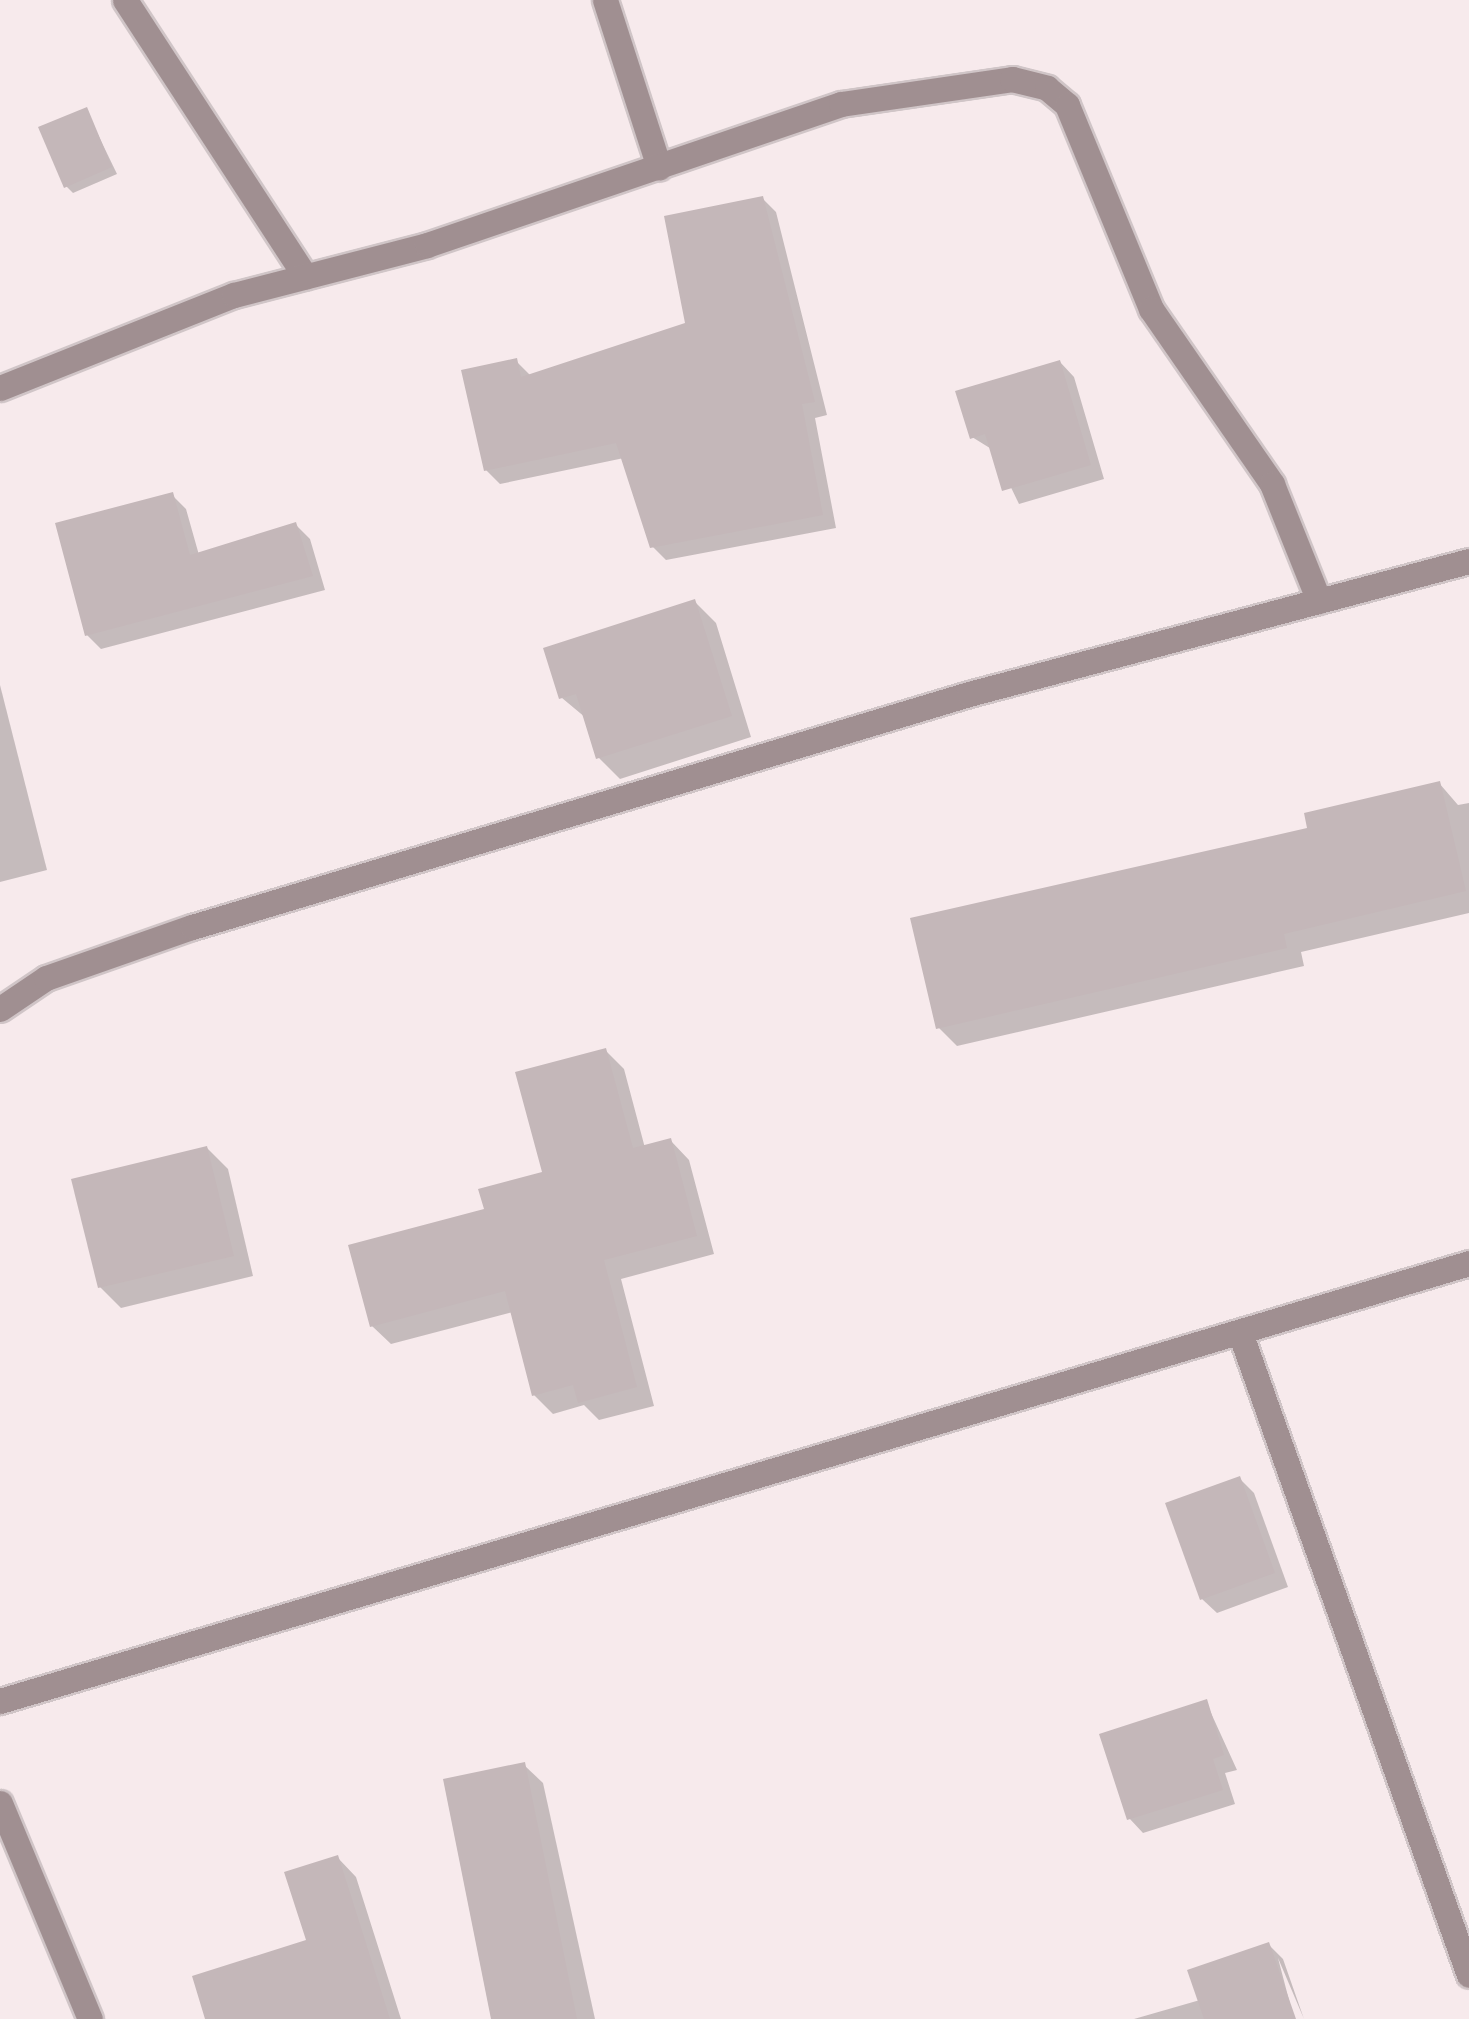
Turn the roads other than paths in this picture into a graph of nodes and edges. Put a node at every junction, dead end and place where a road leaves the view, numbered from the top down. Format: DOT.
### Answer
graph roads {
  1 [pos="125,0"];
  2 [pos="605,0"];
  3 [pos="658,166"];
  4 [pos="304,276"];
  5 [pos="0,388"];
  6 [pos="1469,561"];
  7 [pos="1319,601"];
  8 [pos="0,1009"];
  9 [pos="1469,1263"];
  10 [pos="1242,1338"];
  11 [pos="0,1701"];
  12 [pos="0,1802"];
  13 [pos="1469,1975"];
  14 [pos="90,2019"];
  1 -- 4 [label="street"];
  2 -- 3 [label="street"];
  3 -- 4 [label="street"];
  3 -- 7 [label="street"];
  4 -- 5 [label="street"];
  6 -- 7 [label="street"];
  7 -- 8 [label="street"];
  9 -- 10 [label="street"];
  10 -- 11 [label="street"];
  10 -- 13 [label="street"];
  12 -- 14 [label="street"];
}
